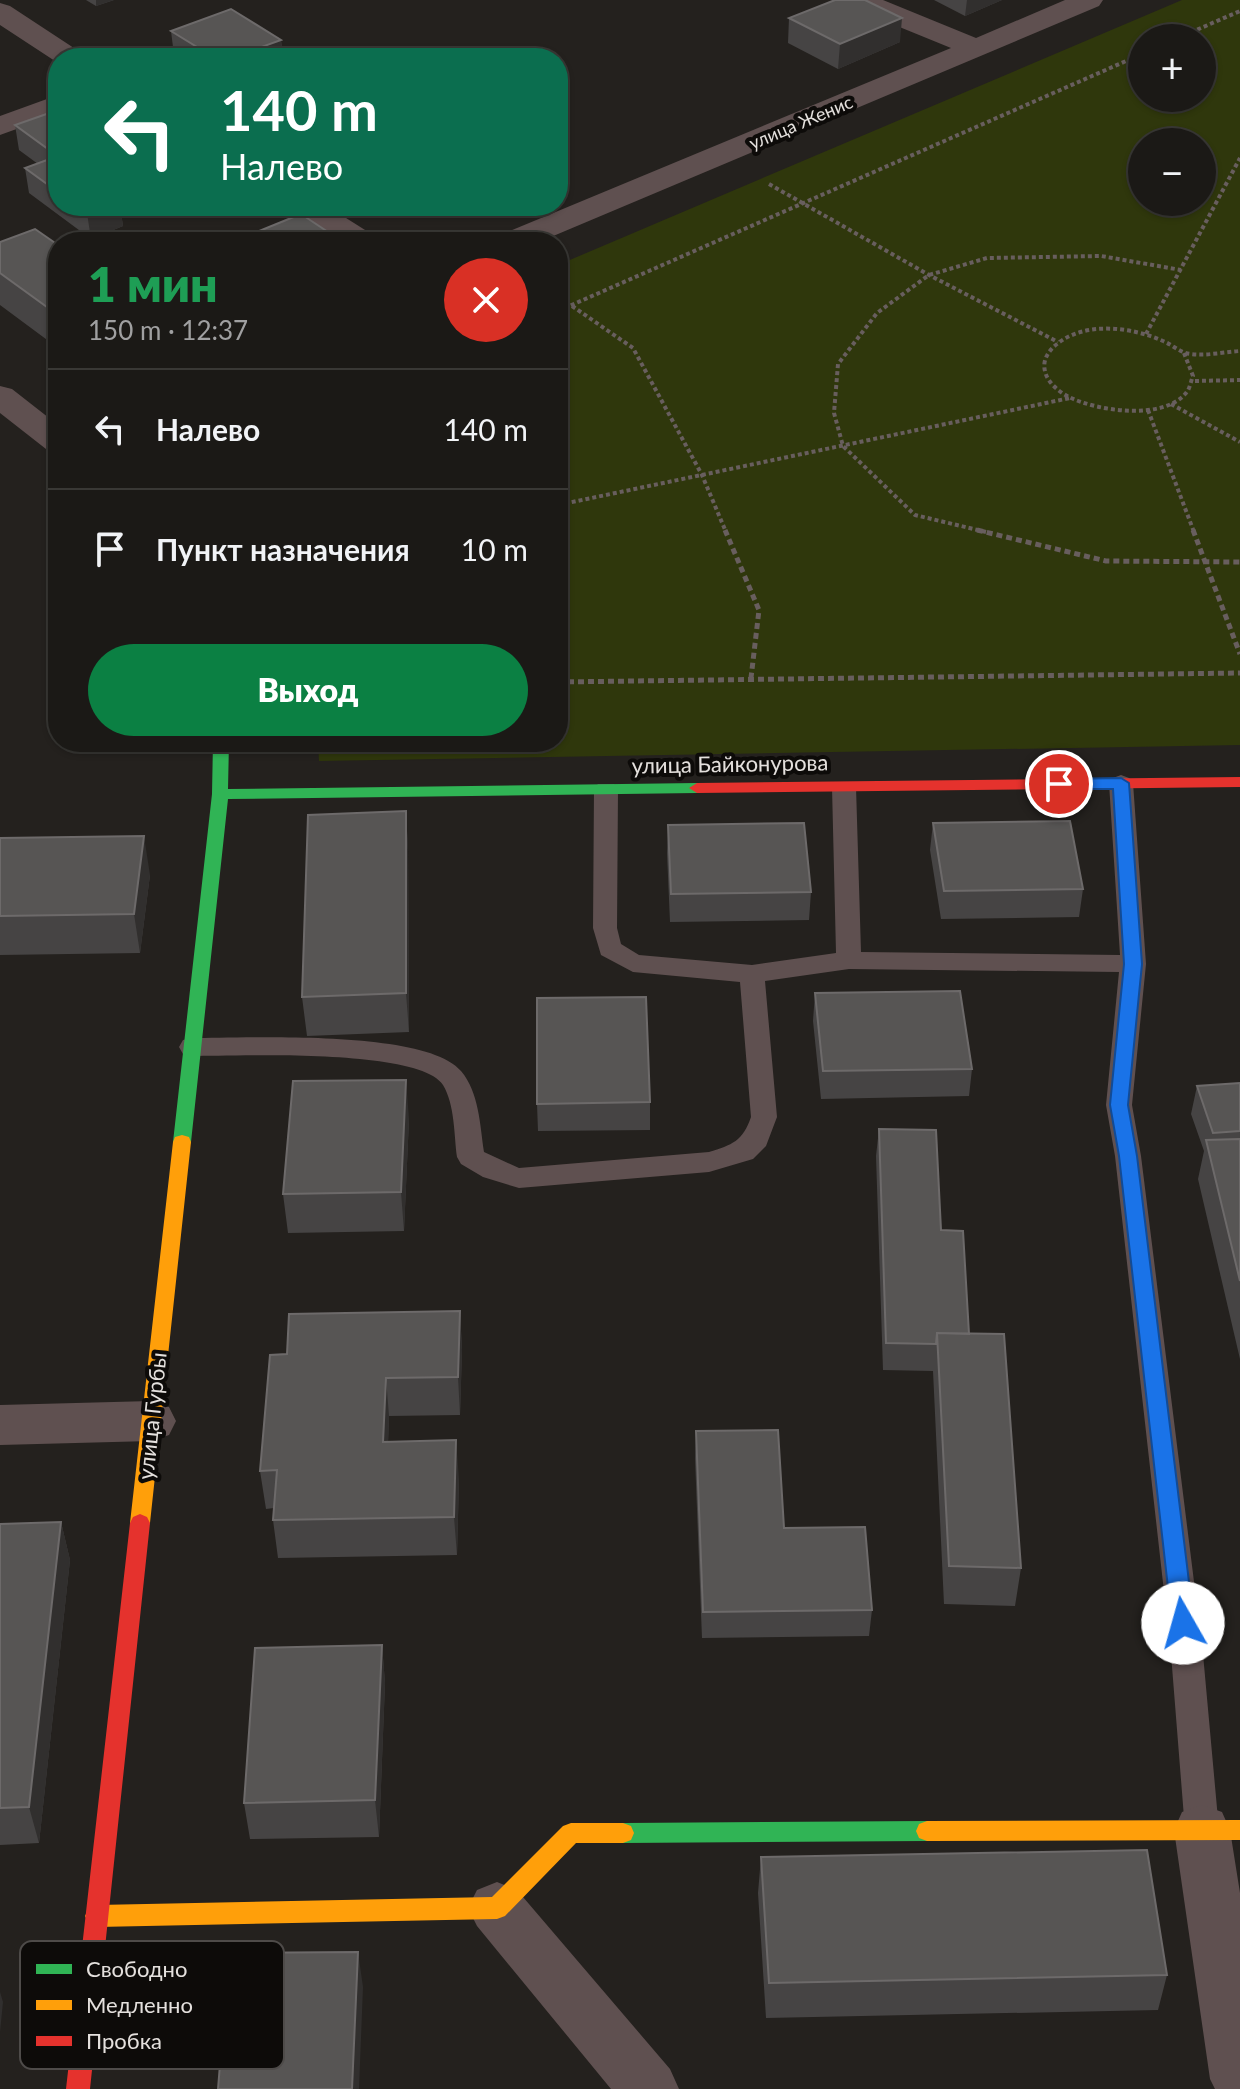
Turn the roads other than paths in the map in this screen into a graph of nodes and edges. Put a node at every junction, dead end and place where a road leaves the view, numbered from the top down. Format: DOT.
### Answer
graph roads {
  1 [pos="858,0"];
  2 [pos="1089,0"];
  3 [pos="0,12"];
  4 [pos="55,48"];
  5 [pos="976,48"];
  6 [pos="48,108"];
  7 [pos="0,126"];
  8 [pos="321,216"];
  9 [pos="346,232"];
  10 [pos="535,232"];
  11 [pos="0,396"];
  12 [pos="48,431"];
  13 [pos="221,752"];
  14 [pos="1240,782"];
  15 [pos="1121,783"];
  16 [pos="844,787"];
  17 [pos="606,789"];
  18 [pos="220,794"];
  19 [pos="849,960"];
  20 [pos="1133,964"];
  21 [pos="752,974"];
  22 [pos="192,1047"];
  23 [pos="151,1421"];
  24 [pos="0,1425"];
  25 [pos="1221,1830"];
  26 [pos="497,1908"];
  27 [pos="97,1916"];
  28 [pos="94,1941"];
  29 [pos="80,2069"];
  30 [pos="1240,2079"];
  31 [pos="78,2089"];
  32 [pos="649,2089"];
  1 -- 5 [label="street"];
  2 -- 5 [label="street, улица Женис"];
  3 -- 4 [label="street"];
  5 -- 10 [label="street, улица Женис"];
  6 -- 7 [label="street"];
  8 -- 9 [label="street"];
  11 -- 12 [label="street"];
  13 -- 18 [label="street, улица Гурбы"];
  14 -- 15 [label="street, улица Байконурова"];
  15 -- 16 [label="street, улица Байконурова"];
  15 -- 20 [label="lane"];
  16 -- 17 [label="street, улица Байконурова"];
  16 -- 19 [label="lane"];
  17 -- 18 [label="street, улица Байконурова"];
  17 -- 21 [label="lane"];
  18 -- 22 [label="street, улица Гурбы"];
  19 -- 20 [label="lane"];
  19 -- 21 [label="lane"];
  20 -- 25 [label="lane"];
  21 -- 22 [label="lane"];
  22 -- 23 [label="street, улица Гурбы"];
  23 -- 24 [label="street"];
  23 -- 27 [label="street, улица Гурбы"];
  25 -- 26 [label="street"];
  25 -- 30 [label="street"];
  26 -- 27 [label="street"];
  26 -- 32 [label="street"];
  27 -- 28 [label="street, улица Гурбы"];
  29 -- 31 [label="street, улица Гурбы"];
}
